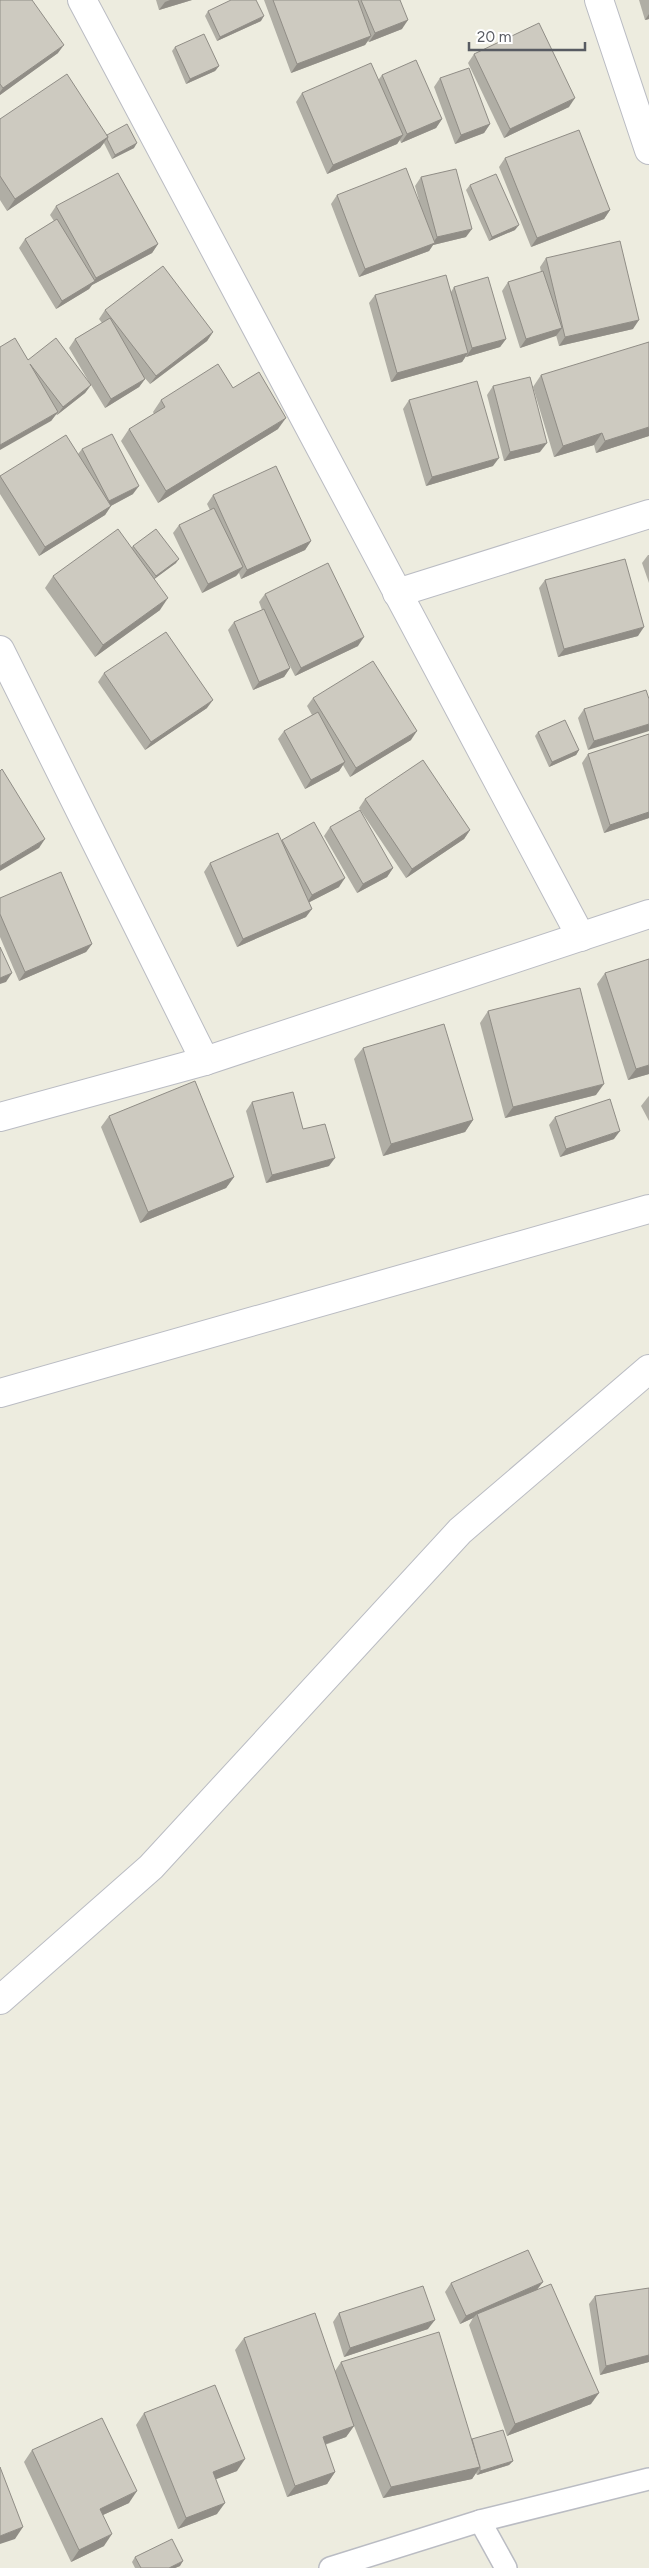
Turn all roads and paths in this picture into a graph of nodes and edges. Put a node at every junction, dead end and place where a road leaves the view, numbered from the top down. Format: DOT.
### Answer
graph roads {
  1 [pos="82,0"];
  2 [pos="599,0"];
  3 [pos="645,121"];
  4 [pos="649,150"];
  5 [pos="649,514"];
  6 [pos="397,593"];
  7 [pos="0,650"];
  8 [pos="649,914"];
  9 [pos="581,937"];
  10 [pos="205,1060"];
  11 [pos="0,1118"];
  12 [pos="649,1209"];
  13 [pos="649,1369"];
  14 [pos="0,1393"];
  15 [pos="0,2000"];
  16 [pos="649,2479"];
  17 [pos="480,2521"];
  18 [pos="330,2568"];
  19 [pos="506,2568"];
  1 -- 6 [label="street"];
  2 -- 3 [label="street"];
  3 -- 4 [label="street"];
  5 -- 6 [label="street"];
  6 -- 9 [label="street"];
  7 -- 10 [label="street"];
  8 -- 9 [label="street"];
  9 -- 10 [label="street"];
  10 -- 11 [label="street"];
  12 -- 14 [label="street"];
  13 -- 15 [label="street"];
  16 -- 17 [label="lane"];
  17 -- 18 [label="lane"];
  17 -- 19 [label="lane"];
}
